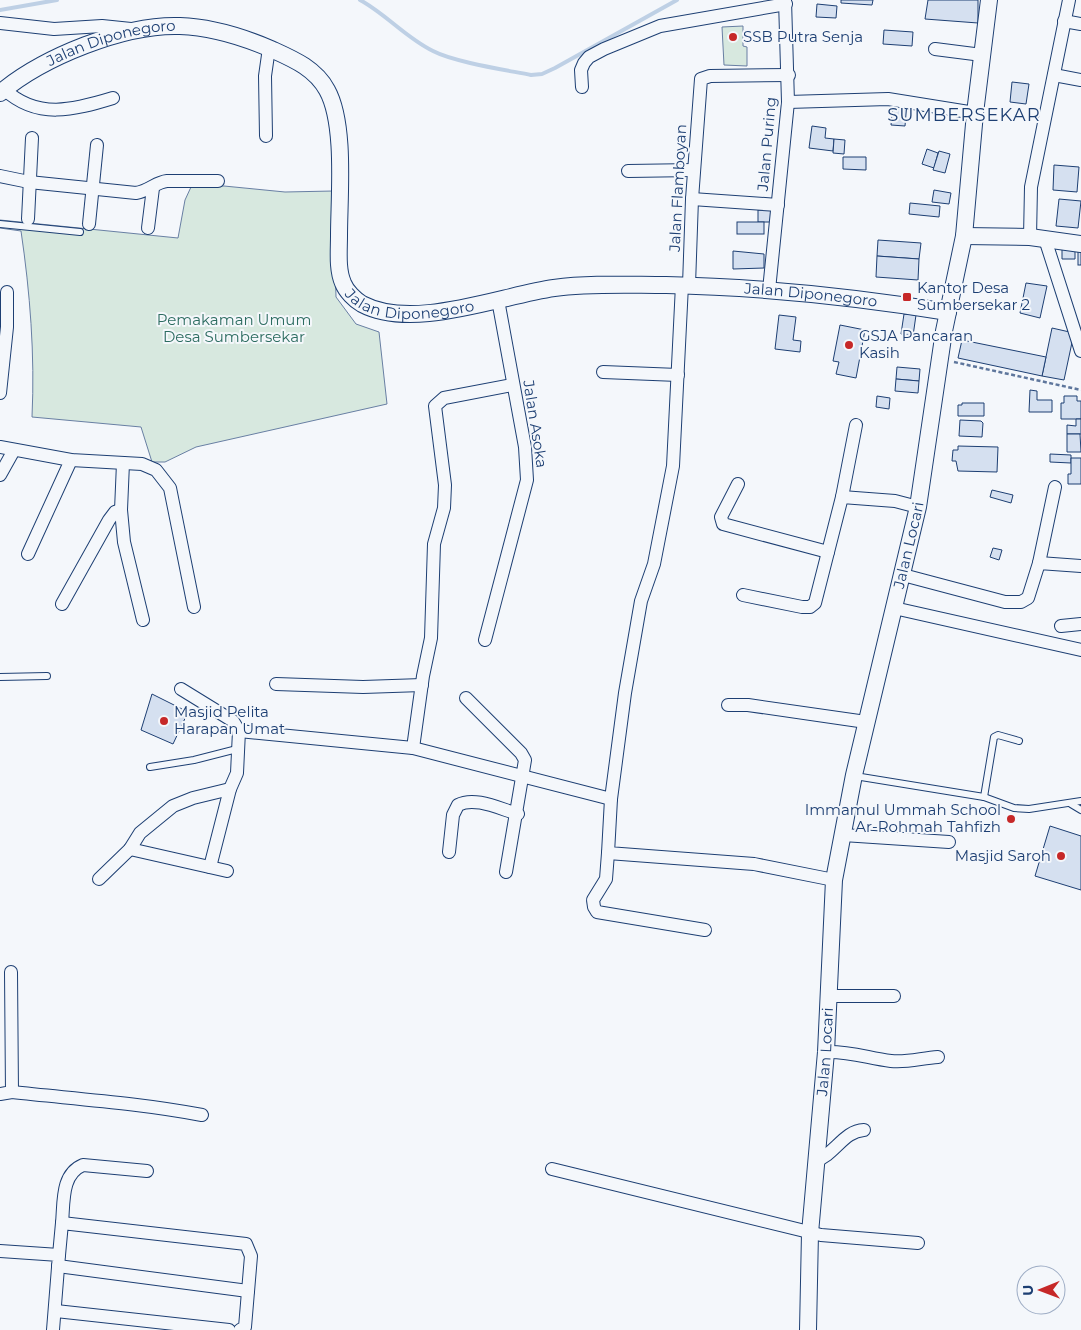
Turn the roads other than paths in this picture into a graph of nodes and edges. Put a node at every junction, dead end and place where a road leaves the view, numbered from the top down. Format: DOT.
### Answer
graph roads {
  1 [pos="988,0"];
  2 [pos="1069,0"];
  3 [pos="785,2"];
  4 [pos="1064,21"];
  5 [pos="0,23"];
  6 [pos="1081,24"];
  7 [pos="134,30"];
  8 [pos="269,48"];
  9 [pos="934,50"];
  10 [pos="982,55"];
  11 [pos="1054,74"];
  12 [pos="788,75"];
  13 [pos="1081,80"];
  14 [pos="582,87"];
  15 [pos="2,91"];
  16 [pos="113,98"];
  17 [pos="788,102"];
  18 [pos="975,113"];
  19 [pos="266,136"];
  20 [pos="32,138"];
  21 [pos="98,145"];
  22 [pos="694,170"];
  23 [pos="628,171"];
  24 [pos="0,176"];
  25 [pos="218,181"];
  26 [pos="29,182"];
  27 [pos="92,187"];
  28 [pos="153,188"];
  29 [pos="692,199"];
  30 [pos="778,205"];
  31 [pos="28,218"];
  32 [pos="0,224"];
  33 [pos="84,228"];
  34 [pos="148,228"];
  35 [pos="964,236"];
  36 [pos="1038,238"];
  37 [pos="1081,244"];
  38 [pos="685,285"];
  39 [pos="769,290"];
  40 [pos="6,292"];
  41 [pos="498,300"];
  42 [pos="948,312"];
  43 [pos="1077,326"];
  44 [pos="1081,351"];
  45 [pos="1,366"];
  46 [pos="603,372"];
  47 [pos="678,375"];
  48 [pos="512,385"];
  49 [pos="0,393"];
  50 [pos="856,425"];
  51 [pos="0,447"];
  52 [pos="14,450"];
  53 [pos="71,460"];
  54 [pos="123,462"];
  55 [pos="0,476"];
  56 [pos="738,484"];
  57 [pos="1055,487"];
  58 [pos="842,497"];
  59 [pos="918,507"];
  60 [pos="121,510"];
  61 [pos="828,552"];
  62 [pos="28,554"];
  63 [pos="1039,563"];
  64 [pos="1081,566"];
  65 [pos="903,574"];
  66 [pos="742,595"];
  67 [pos="62,604"];
  68 [pos="194,607"];
  69 [pos="894,608"];
  70 [pos="143,620"];
  71 [pos="1081,624"];
  72 [pos="1061,626"];
  73 [pos="485,640"];
  74 [pos="1081,650"];
  75 [pos="47,676"];
  76 [pos="0,677"];
  77 [pos="276,684"];
  78 [pos="422,685"];
  79 [pos="181,689"];
  80 [pos="466,698"];
  81 [pos="728,705"];
  82 [pos="866,722"];
  83 [pos="239,731"];
  84 [pos="1019,741"];
  85 [pos="413,748"];
  86 [pos="237,749"];
  87 [pos="150,767"];
  88 [pos="523,775"];
  89 [pos="854,776"];
  90 [pos="230,789"];
  91 [pos="984,797"];
  92 [pos="611,798"];
  93 [pos="1081,801"];
  94 [pos="1071,804"];
  95 [pos="1081,810"];
  96 [pos="518,814"];
  97 [pos="843,834"];
  98 [pos="949,842"];
  99 [pos="130,849"];
  100 [pos="449,852"];
  101 [pos="608,853"];
  102 [pos="210,867"];
  103 [pos="227,871"];
  104 [pos="506,872"];
  105 [pos="99,879"];
  106 [pos="834,880"];
  107 [pos="705,930"];
  108 [pos="11,972"];
  109 [pos="827,996"];
  110 [pos="894,996"];
  111 [pos="826,1052"];
  112 [pos="938,1057"];
  113 [pos="6,1093"];
  114 [pos="202,1116"];
  115 [pos="864,1130"];
  116 [pos="815,1161"];
  117 [pos="552,1169"];
  118 [pos="146,1171"];
  119 [pos="62,1222"];
  120 [pos="810,1233"];
  121 [pos="918,1243"];
  122 [pos="0,1251"];
  123 [pos="58,1260"];
  124 [pos="248,1291"];
  125 [pos="56,1311"];
  126 [pos="173,1328"];
  127 [pos="52,1330"];
  128 [pos="229,1330"];
  129 [pos="240,1330"];
  130 [pos="808,1330"];
  1 -- 10 [label="main road, Jalan Locari"];
  2 -- 4 [label="street"];
  3 -- 12 [label="street, Jalan Puring"];
  3 -- 14 [label="street"];
  4 -- 6 [label="street"];
  4 -- 11 [label="street"];
  5 -- 7 [label="street"];
  7 -- 8 [label="main road, Jalan Diponegoro"];
  7 -- 15 [label="main road, Jalan Diponegoro"];
  8 -- 19 [label="street"];
  8 -- 41 [label="main road, Jalan Diponegoro"];
  9 -- 10 [label="street"];
  10 -- 18 [label="main road, Jalan Locari"];
  11 -- 13 [label="street"];
  11 -- 36 [label="street"];
  12 -- 17 [label="street, Jalan Puring"];
  12 -- 22 [label="street, Jalan Flamboyan"];
  15 -- 16 [label="street"];
  17 -- 18 [label="street"];
  17 -- 30 [label="street, Jalan Puring"];
  18 -- 35 [label="main road, Jalan Locari"];
  20 -- 26 [label="street"];
  21 -- 27 [label="street"];
  22 -- 23 [label="street"];
  22 -- 29 [label="street, Jalan Flamboyan"];
  24 -- 26 [label="street"];
  25 -- 28 [label="street"];
  26 -- 27 [label="street"];
  26 -- 31 [label="street"];
  27 -- 28 [label="street"];
  27 -- 33 [label="street"];
  28 -- 34 [label="street"];
  29 -- 30 [label="street"];
  29 -- 38 [label="street, Jalan Flamboyan"];
  30 -- 39 [label="street, Jalan Puring"];
  32 -- 33 [label="lane"];
  35 -- 36 [label="main road"];
  35 -- 42 [label="main road, Jalan Locari"];
  36 -- 37 [label="main road"];
  36 -- 43 [label="street"];
  38 -- 39 [label="main road, Jalan Diponegoro"];
  38 -- 41 [label="main road, Jalan Diponegoro"];
  38 -- 47 [label="street, Jalan Flamboyan"];
  39 -- 42 [label="main road, Jalan Diponegoro"];
  40 -- 45 [label="street"];
  41 -- 48 [label="street, Jalan Asoka"];
  42 -- 59 [label="main road, Jalan Locari"];
  43 -- 44 [label="street"];
  45 -- 49 [label="street"];
  46 -- 47 [label="street"];
  47 -- 92 [label="street, Jalan Flamboyan"];
  48 -- 73 [label="street, Jalan Asoka"];
  48 -- 78 [label="street"];
  50 -- 58 [label="street"];
  51 -- 52 [label="street"];
  52 -- 53 [label="street"];
  52 -- 55 [label="street"];
  53 -- 54 [label="street"];
  53 -- 62 [label="street"];
  54 -- 60 [label="street"];
  54 -- 68 [label="street"];
  56 -- 61 [label="street"];
  57 -- 63 [label="street"];
  58 -- 59 [label="street"];
  58 -- 61 [label="street"];
  59 -- 65 [label="main road, Jalan Locari"];
  60 -- 67 [label="street"];
  60 -- 70 [label="street"];
  61 -- 66 [label="street"];
  63 -- 64 [label="street"];
  63 -- 65 [label="street"];
  65 -- 69 [label="main road, Jalan Locari"];
  69 -- 74 [label="street"];
  69 -- 82 [label="main road, Jalan Locari"];
  71 -- 72 [label="street"];
  75 -- 76 [label="lane"];
  77 -- 78 [label="street"];
  78 -- 85 [label="street"];
  79 -- 83 [label="street"];
  80 -- 88 [label="street"];
  81 -- 82 [label="street"];
  82 -- 89 [label="main road, Jalan Locari"];
  83 -- 85 [label="street"];
  83 -- 86 [label="street"];
  84 -- 91 [label="lane"];
  85 -- 88 [label="street"];
  86 -- 87 [label="lane"];
  86 -- 90 [label="street"];
  88 -- 92 [label="street"];
  88 -- 96 [label="street"];
  89 -- 91 [label="lane"];
  89 -- 97 [label="main road, Jalan Locari"];
  90 -- 99 [label="street"];
  90 -- 102 [label="street"];
  91 -- 94 [label="lane"];
  92 -- 101 [label="street, Jalan Flamboyan"];
  93 -- 94 [label="lane"];
  94 -- 95 [label="lane"];
  96 -- 100 [label="street"];
  96 -- 104 [label="street"];
  97 -- 98 [label="street"];
  97 -- 106 [label="main road, Jalan Locari"];
  99 -- 102 [label="street"];
  99 -- 105 [label="street"];
  101 -- 106 [label="street"];
  101 -- 107 [label="street, Jalan Flamboyan"];
  102 -- 103 [label="street"];
  106 -- 109 [label="main road, Jalan Locari"];
  108 -- 113 [label="street"];
  109 -- 110 [label="street"];
  109 -- 111 [label="main road, Jalan Locari"];
  111 -- 112 [label="street"];
  111 -- 116 [label="main road, Jalan Locari"];
  113 -- 114 [label="street"];
  115 -- 116 [label="street"];
  116 -- 120 [label="main road, Jalan Locari"];
  117 -- 120 [label="street"];
  118 -- 119 [label="street"];
  119 -- 123 [label="street"];
  119 -- 124 [label="street"];
  120 -- 121 [label="street"];
  120 -- 130 [label="main road, Jalan Locari"];
  122 -- 123 [label="street"];
  123 -- 124 [label="street"];
  123 -- 125 [label="street"];
  124 -- 129 [label="street"];
  125 -- 126 [label="street"];
  125 -- 127 [label="street"];
  126 -- 128 [label="street"];
}
